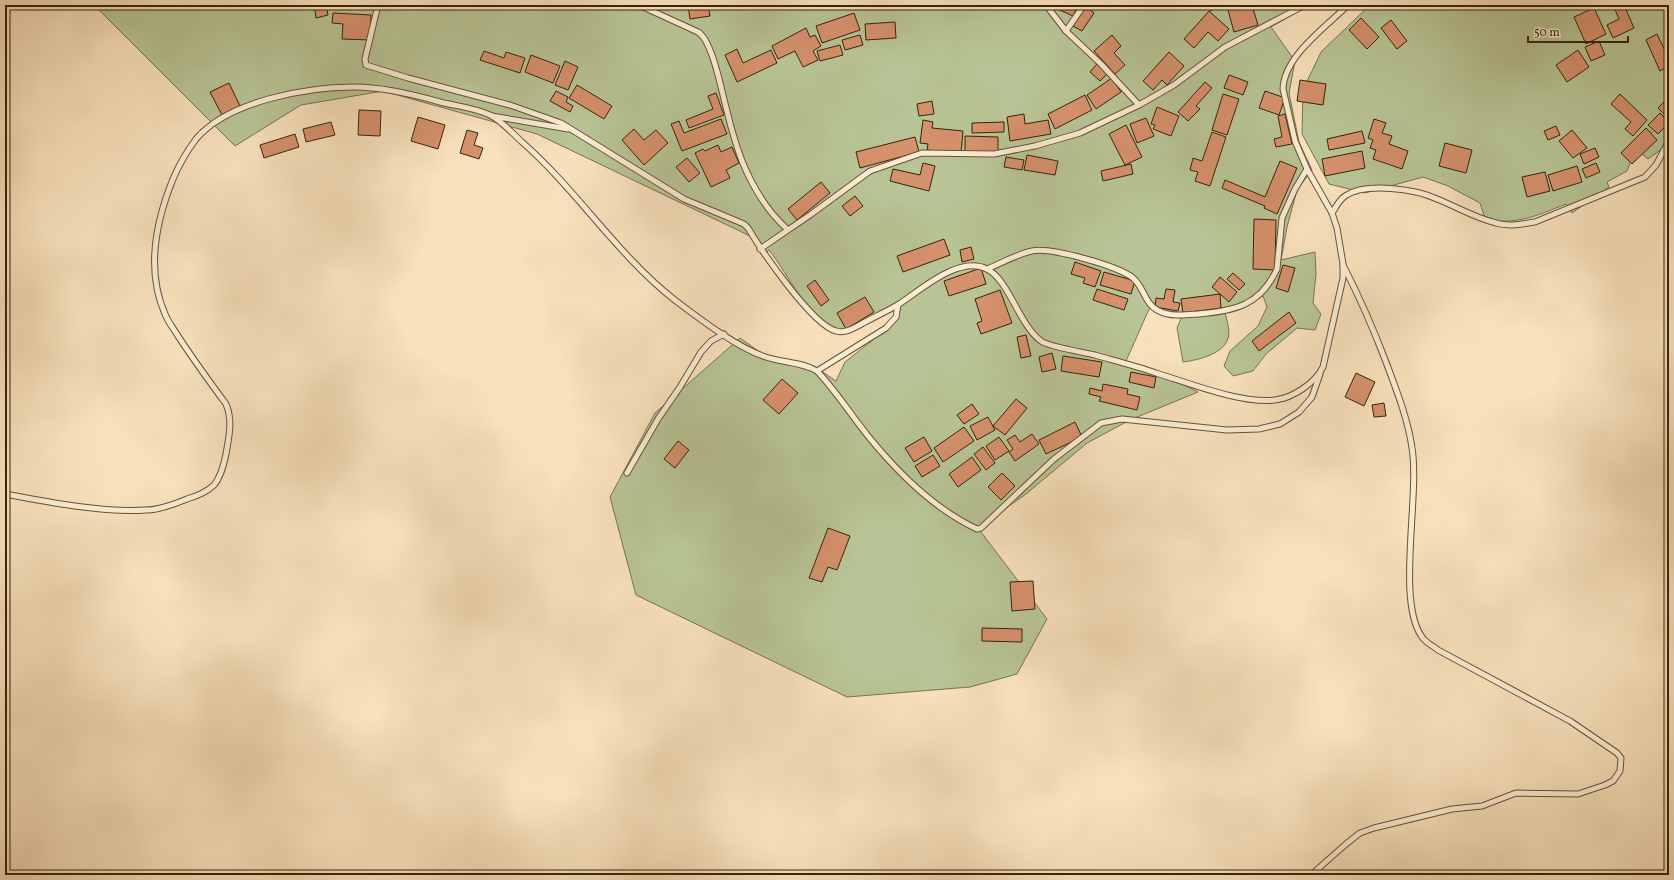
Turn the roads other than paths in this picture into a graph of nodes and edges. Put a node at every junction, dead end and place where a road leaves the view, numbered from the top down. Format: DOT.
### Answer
graph roads {
  1 [pos="378,5"];
  2 [pos="639,5"];
  3 [pos="1046,5"];
  4 [pos="1084,5"];
  5 [pos="1305,5"];
  6 [pos="1348,5"];
  7 [pos="1066,31"];
  8 [pos="1139,105"];
  9 [pos="491,115"];
  10 [pos="572,130"];
  11 [pos="1669,141"];
  12 [pos="1307,169"];
  13 [pos="1332,213"];
  14 [pos="787,229"];
  15 [pos="760,248"];
  16 [pos="1343,264"];
  17 [pos="987,269"];
  18 [pos="898,305"];
  19 [pos="724,334"];
  20 [pos="817,371"];
  21 [pos="1320,374"];
  22 [pos="627,473"];
  23 [pos="5,494"];
  24 [pos="1311,875"];
  1 -- 10 [label="lane"];
  2 -- 14 [label="lane"];
  3 -- 7 [label="lane"];
  4 -- 7 [label="lane"];
  5 -- 8 [label="lane"];
  6 -- 12 [label="lane"];
  7 -- 8 [label="lane"];
  8 -- 14 [label="lane"];
  9 -- 10 [label="lane"];
  9 -- 19 [label="lane"];
  9 -- 23 [label="lane"];
  10 -- 15 [label="lane"];
  11 -- 13 [label="lane"];
  12 -- 13 [label="lane"];
  12 -- 17 [label="lane"];
  13 -- 16 [label="lane"];
  14 -- 15 [label="lane"];
  15 -- 18 [label="lane"];
  16 -- 21 [label="lane"];
  16 -- 24 [label="lane"];
  17 -- 18 [label="lane"];
  17 -- 21 [label="lane"];
  18 -- 20 [label="lane"];
  19 -- 20 [label="lane"];
  19 -- 22 [label="lane"];
  20 -- 21 [label="lane"];
}
